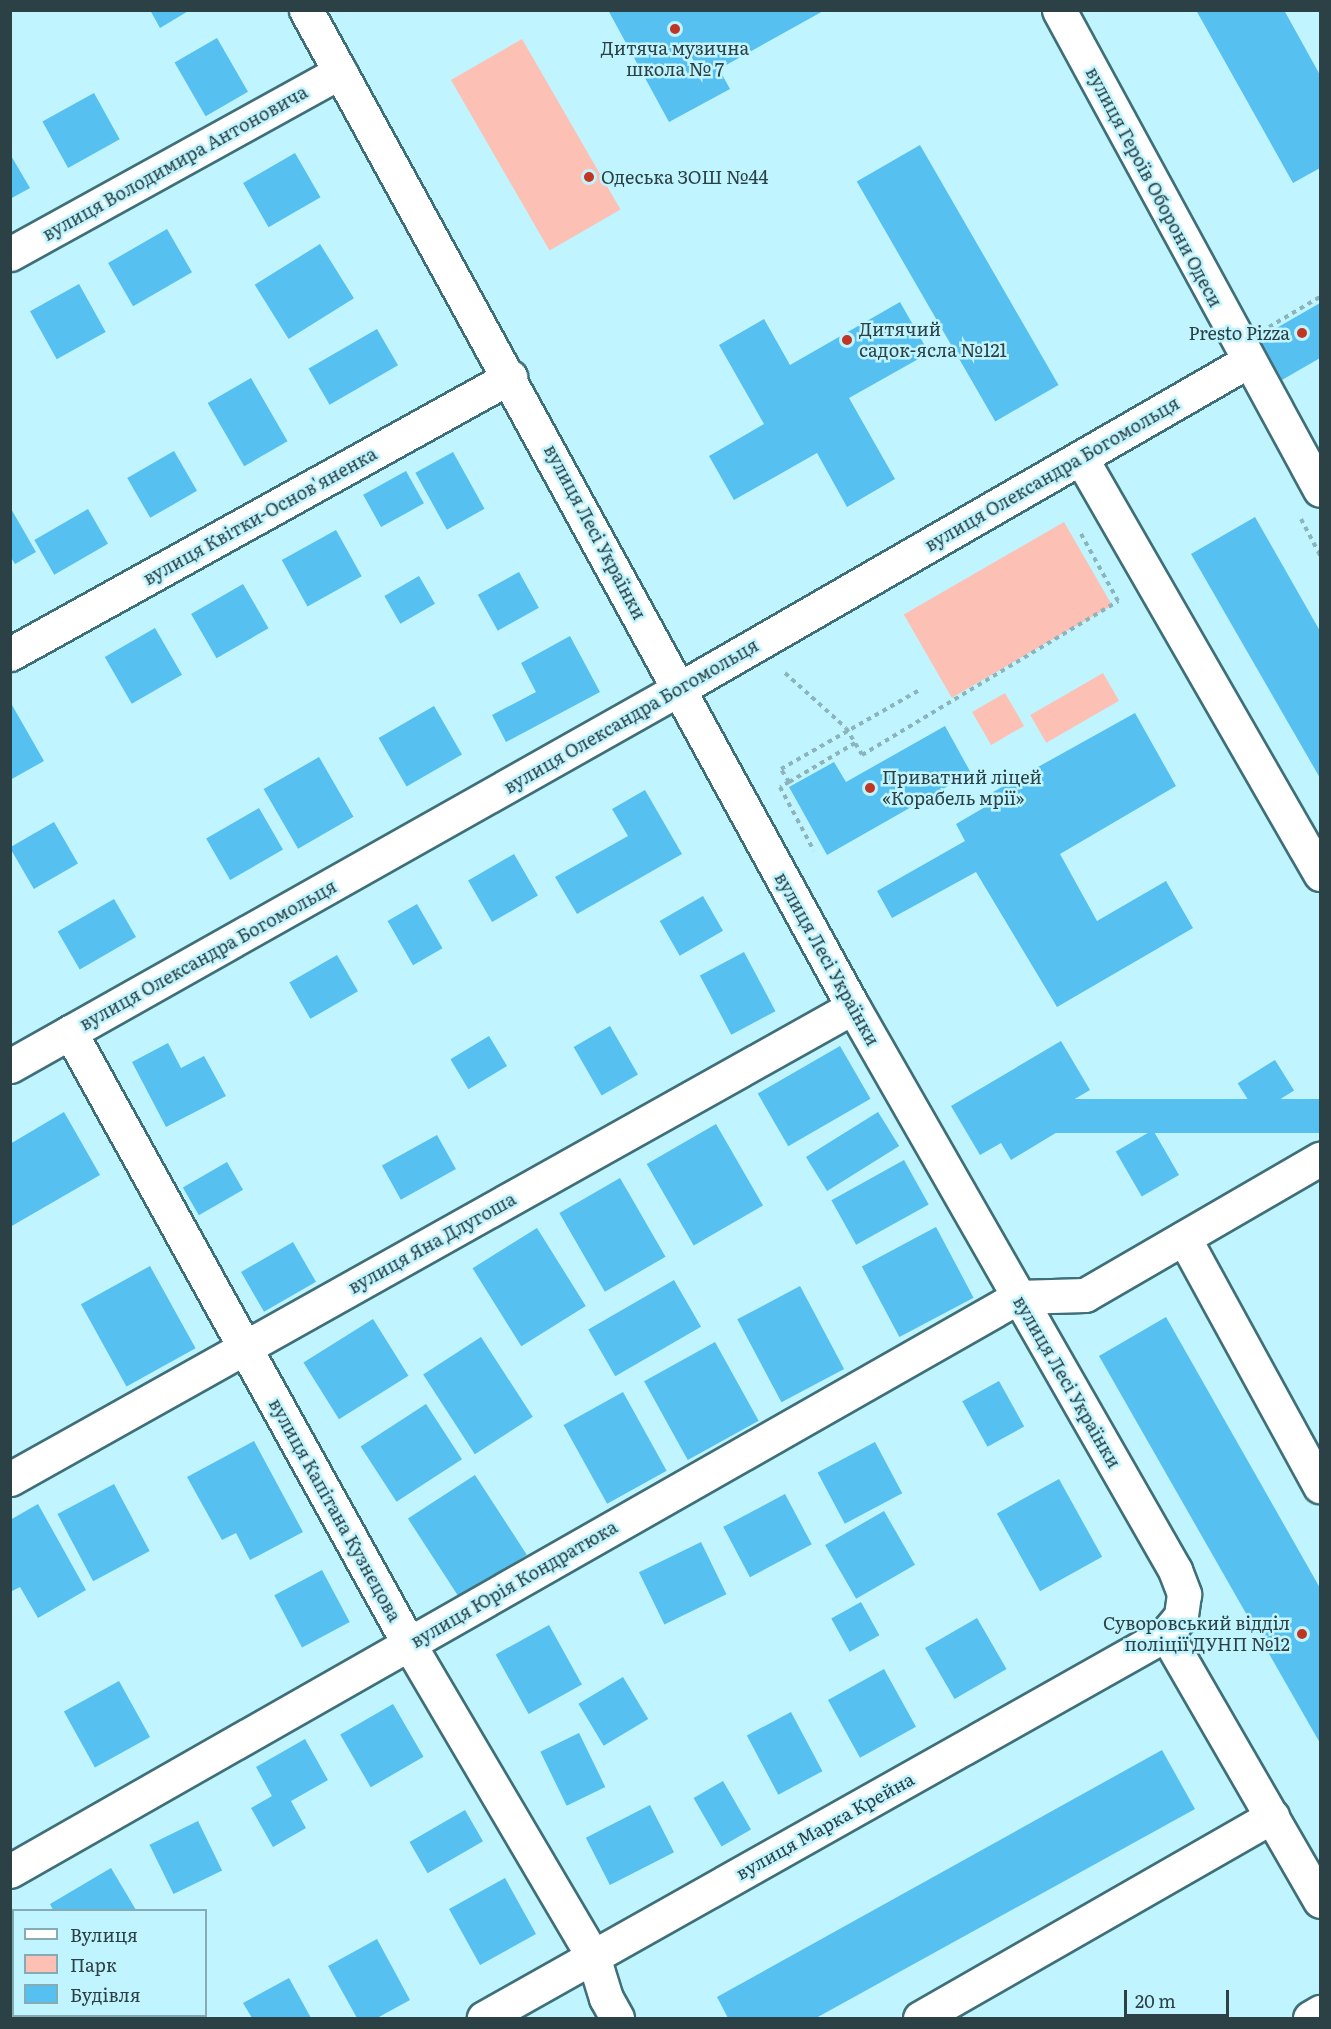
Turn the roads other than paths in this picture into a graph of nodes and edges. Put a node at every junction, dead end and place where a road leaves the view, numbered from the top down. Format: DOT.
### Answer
graph roads {
  1 [pos="306,10"];
  2 [pos="1059,10"];
  3 [pos="340,72"];
  4 [pos="10,254"];
  5 [pos="1243,352"];
  6 [pos="510,377"];
  7 [pos="1081,458"];
  8 [pos="1320,490"];
  9 [pos="10,654"];
  10 [pos="679,689"];
  11 [pos="1320,874"];
  12 [pos="853,1007"];
  13 [pos="70,1032"];
  14 [pos="10,1066"];
  15 [pos="1320,1159"];
  16 [pos="1184,1238"];
  17 [pos="1018,1297"];
  18 [pos="245,1348"];
  19 [pos="10,1479"];
  20 [pos="1320,1486"];
  21 [pos="1166,1634"];
  22 [pos="410,1644"];
  23 [pos="1272,1816"];
  24 [pos="10,1871"];
  25 [pos="1320,1901"];
  26 [pos="593,1956"];
  27 [pos="1320,2012"];
  28 [pos="484,2019"];
  29 [pos="617,2019"];
  30 [pos="920,2019"];
  31 [pos="1310,2019"];
  1 -- 3 [label="street, вулиця Лесі Українки"];
  2 -- 5 [label="street, вулиця Героїв Оборони Одеси"];
  3 -- 4 [label="street, вулиця Володимира Антоновича"];
  3 -- 6 [label="street, вулиця Лесі Українки"];
  5 -- 7 [label="street, вулиця Олександра Богомольця"];
  5 -- 8 [label="street, вулиця Героїв Оборони Одеси"];
  6 -- 9 [label="street, вулиця Квітки-Основ'яненка"];
  6 -- 10 [label="street, вулиця Лесі Українки"];
  7 -- 10 [label="street, вулиця Олександра Богомольця"];
  7 -- 11 [label="street"];
  10 -- 12 [label="street, вулиця Лесі Українки"];
  10 -- 13 [label="street, вулиця Олександра Богомольця"];
  12 -- 17 [label="street, вулиця Лесі Українки"];
  12 -- 18 [label="street, вулиця Яна Длугоша"];
  13 -- 14 [label="street, вулиця Олександра Богомольця"];
  13 -- 18 [label="street, вулиця Капітана Кузнєцова"];
  15 -- 16 [label="street"];
  16 -- 17 [label="street"];
  16 -- 20 [label="street"];
  17 -- 21 [label="street, вулиця Лесі Українки"];
  17 -- 22 [label="street, вулиця Юрія Кондратюка"];
  18 -- 19 [label="street, вулиця Яна Длугоша"];
  18 -- 22 [label="street, вулиця Капітана Кузнєцова"];
  21 -- 23 [label="street"];
  21 -- 26 [label="street, вулиця Марка Крейна"];
  22 -- 24 [label="street, вулиця Юрія Кондратюка"];
  22 -- 26 [label="street, вулиця Капітана Кузнєцова"];
  23 -- 25 [label="street"];
  23 -- 30 [label="street"];
  26 -- 28 [label="street, вулиця Марка Крейна"];
  26 -- 29 [label="street, вулиця Капітана Кузнєцова"];
  27 -- 31 [label="street"];
}
